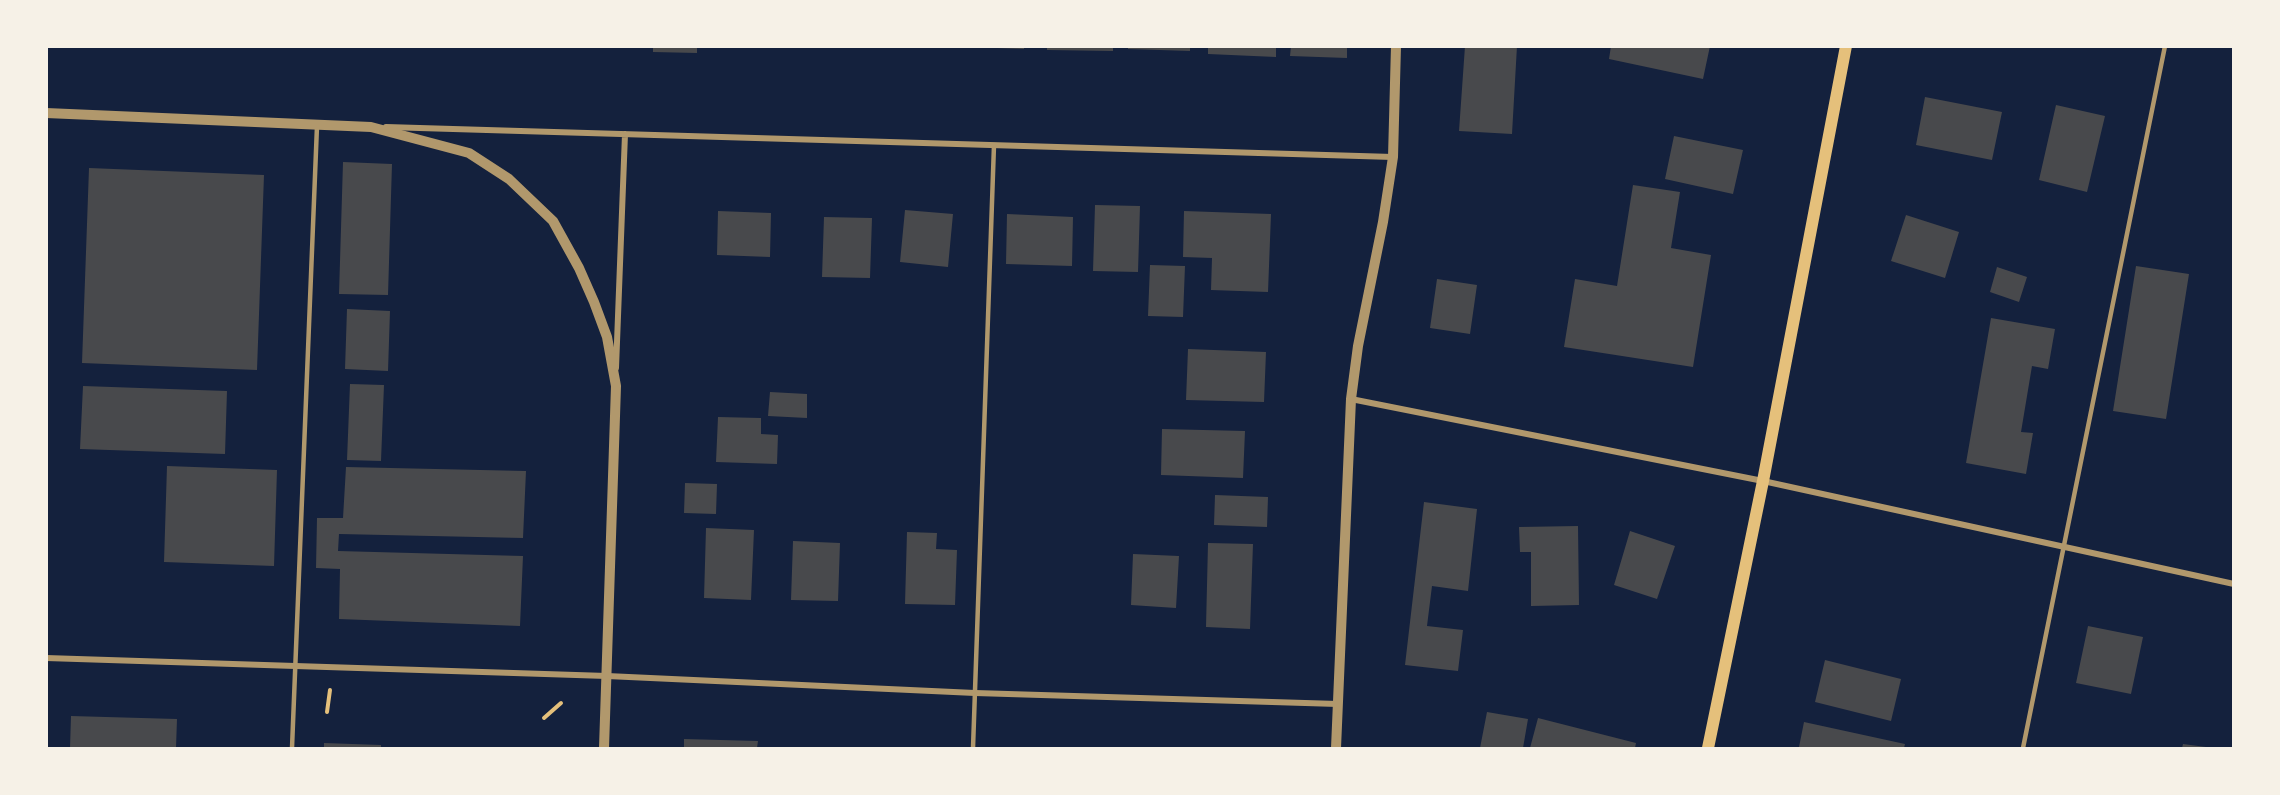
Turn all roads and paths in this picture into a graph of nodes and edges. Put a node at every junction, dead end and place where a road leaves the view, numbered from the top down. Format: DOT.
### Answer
graph roads {
  1 [pos="1396,46"];
  2 [pos="1846,46"];
  3 [pos="2165,46"];
  4 [pos="46,113"];
  5 [pos="317,124"];
  6 [pos="371,127"];
  7 [pos="625,134"];
  8 [pos="994,145"];
  9 [pos="1393,157"];
  10 [pos="616,386"];
  11 [pos="1351,399"];
  12 [pos="1763,482"];
  13 [pos="2062,548"];
  14 [pos="2234,584"];
  15 [pos="46,658"];
  16 [pos="295,668"];
  17 [pos="607,676"];
  18 [pos="330,690"];
  19 [pos="975,693"];
  20 [pos="561,703"];
  21 [pos="1338,704"];
  22 [pos="327,712"];
  23 [pos="544,718"];
  24 [pos="292,748"];
  25 [pos="604,748"];
  26 [pos="973,748"];
  27 [pos="1336,748"];
  28 [pos="1708,748"];
  29 [pos="2023,748"];
  1 -- 9 [label="street"];
  2 -- 12 [label="main road"];
  3 -- 13 [label="lane"];
  4 -- 5 [label="street"];
  5 -- 6 [label="street"];
  5 -- 16 [label="lane"];
  6 -- 7 [label="street"];
  6 -- 10 [label="street"];
  7 -- 8 [label="street"];
  7 -- 10 [label="street"];
  8 -- 9 [label="street"];
  8 -- 19 [label="lane"];
  9 -- 11 [label="street"];
  10 -- 17 [label="street"];
  11 -- 12 [label="street"];
  11 -- 21 [label="street"];
  12 -- 13 [label="street"];
  12 -- 28 [label="main road"];
  13 -- 14 [label="street"];
  13 -- 29 [label="lane"];
  15 -- 16 [label="street"];
  16 -- 17 [label="street"];
  16 -- 24 [label="lane"];
  17 -- 19 [label="street"];
  17 -- 25 [label="street"];
  18 -- 22 [label="path"];
  19 -- 21 [label="street"];
  19 -- 26 [label="lane"];
  20 -- 23 [label="path"];
  21 -- 27 [label="street"];
}
